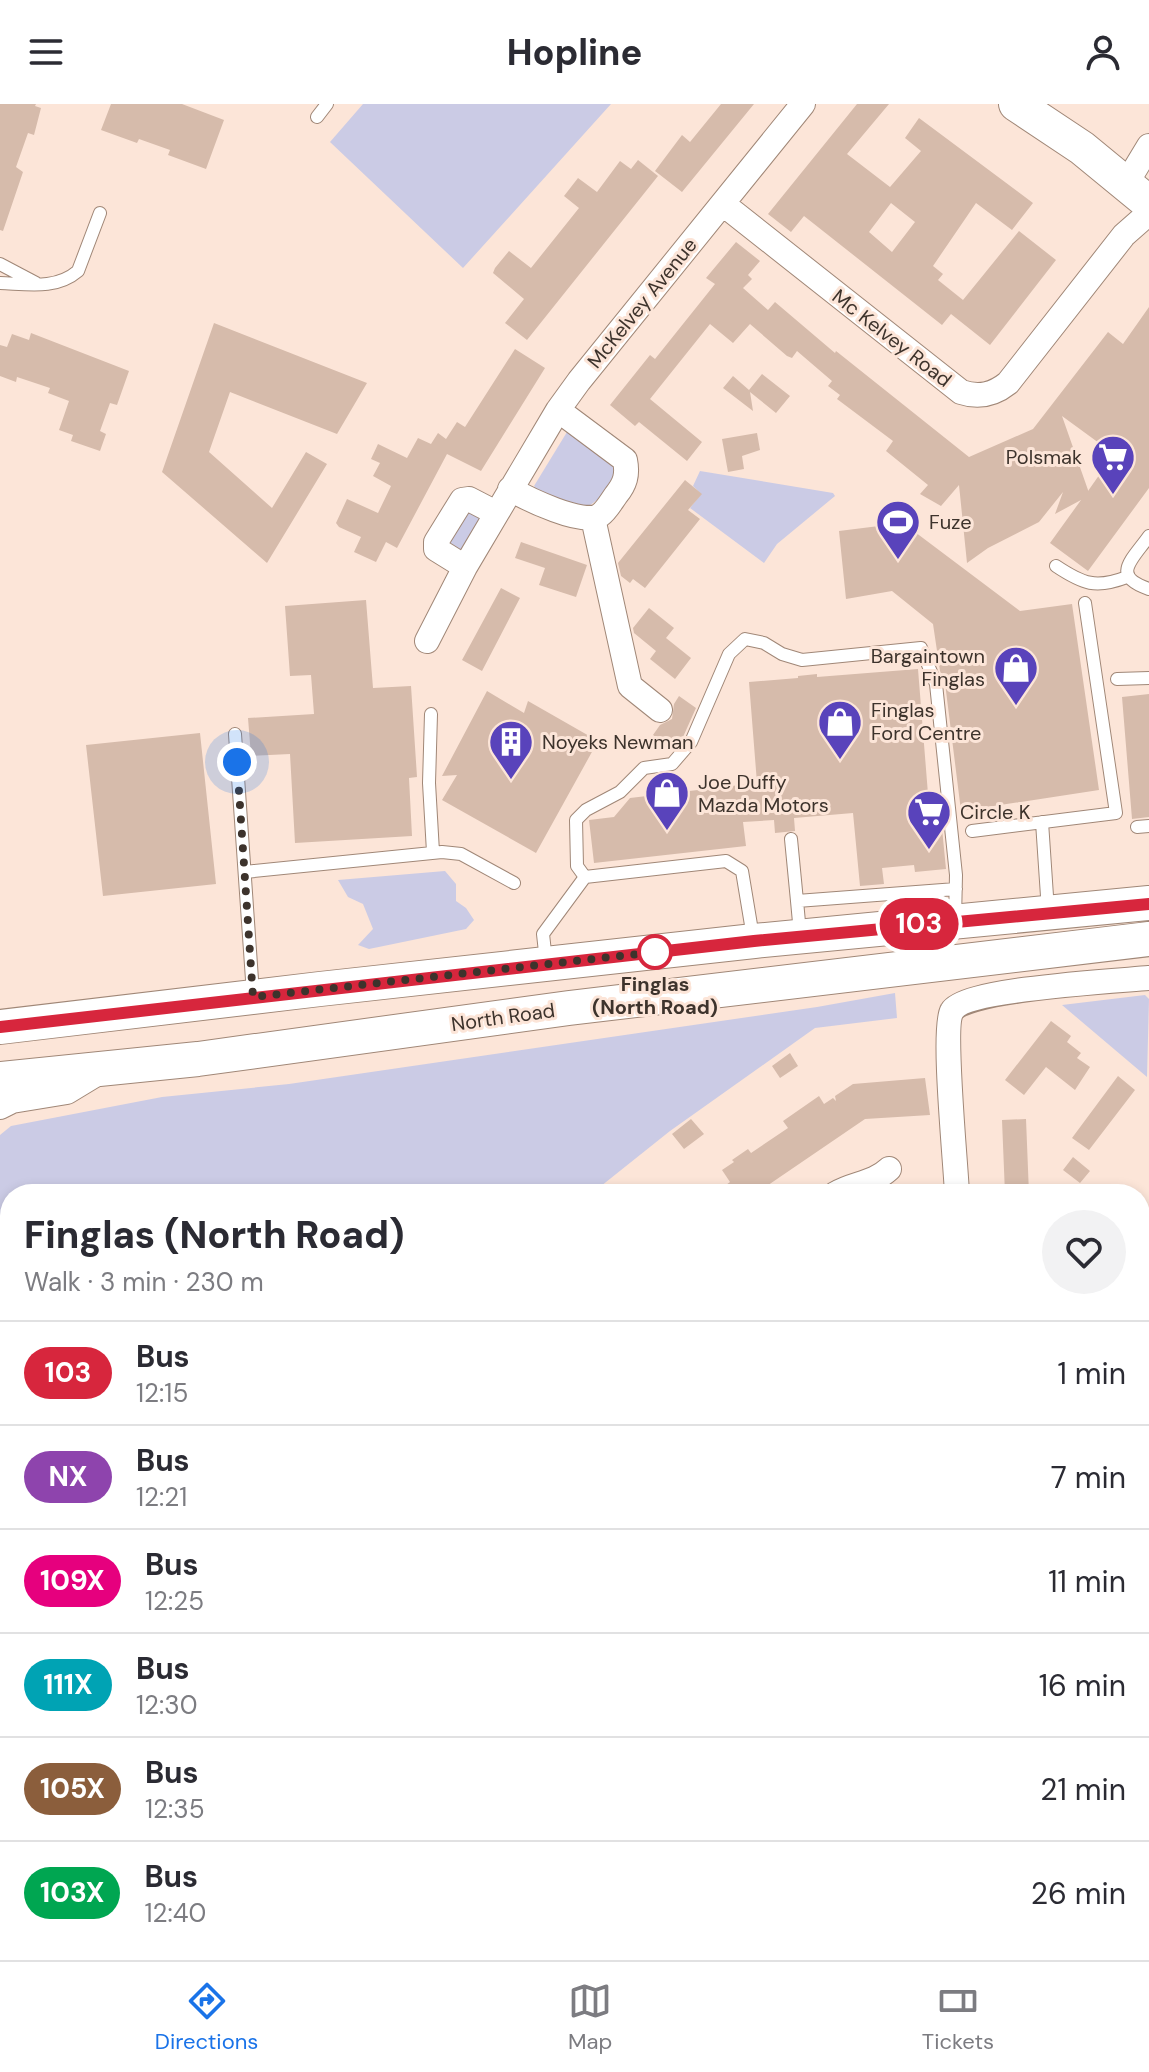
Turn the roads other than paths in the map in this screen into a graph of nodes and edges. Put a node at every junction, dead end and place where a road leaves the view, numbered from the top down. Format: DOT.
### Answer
graph roads {
  1 [pos="327,104"];
  2 [pos="803,104"];
  3 [pos="1016,104"];
  4 [pos="317,117"];
  5 [pos="1149,146"];
  6 [pos="1138,193"];
  7 [pos="723,204"];
  8 [pos="100,213"];
  9 [pos="1149,213"];
  10 [pos="0,264"];
  11 [pos="0,283"];
  12 [pos="39,284"];
  13 [pos="558,410"];
  14 [pos="510,489"];
  15 [pos="496,513"];
  16 [pos="593,518"];
  17 [pos="1149,536"];
  18 [pos="1056,566"];
  19 [pos="465,567"];
  20 [pos="1127,577"];
  21 [pos="1149,589"];
  22 [pos="1085,603"];
  23 [pos="427,641"];
  24 [pos="1149,678"];
  25 [pos="1117,679"];
  26 [pos="660,710"];
  27 [pos="431,714"];
  28 [pos="235,734"];
  29 [pos="1042,822"];
  30 [pos="972,831"];
  31 [pos="791,839"];
  32 [pos="433,852"];
  33 [pos="245,872"];
  34 [pos="585,877"];
  35 [pos="514,883"];
  36 [pos="797,901"];
  37 [pos="1149,903"];
  38 [pos="955,905"];
  39 [pos="1048,912"];
  40 [pos="800,936"];
  41 [pos="1149,939"];
  42 [pos="754,941"];
  43 [pos="547,964"];
  44 [pos="1149,978"];
  45 [pos="253,997"];
  46 [pos="0,1027"];
  47 [pos="106,1069"];
  48 [pos="0,1079"];
  49 [pos="0,1107"];
  50 [pos="889,1169"];
  51 [pos="861,1184"];
  52 [pos="956,1184"];
  1 -- 4 [label="lane"];
  2 -- 7 [label="street, McKelvey Avenue"];
  3 -- 6 [label="main road"];
  5 -- 6 [label="street"];
  7 -- 9 [label="street, Mc Kelvey Road"];
  7 -- 13 [label="street, McKelvey Avenue"];
  8 -- 12 [label="lane"];
  10 -- 12 [label="lane"];
  11 -- 12 [label="lane"];
  13 -- 14 [label="street, McKelvey Avenue"];
  13 -- 16 [label="street"];
  14 -- 15 [label="street, McKelvey Avenue"];
  14 -- 16 [label="street"];
  15 -- 19 [label="street, McKelvey Avenue"];
  15 -- 19 [label="street"];
  16 -- 26 [label="street"];
  17 -- 20 [label="lane"];
  18 -- 20 [label="lane"];
  19 -- 23 [label="street, McKelvey Avenue"];
  20 -- 21 [label="lane"];
  22 -- 29 [label="lane"];
  24 -- 25 [label="lane"];
  27 -- 32 [label="lane"];
  28 -- 33 [label="lane"];
  29 -- 30 [label="lane"];
  29 -- 39 [label="lane"];
  31 -- 36 [label="lane"];
  32 -- 33 [label="lane"];
  32 -- 35 [label="lane"];
  33 -- 45 [label="lane"];
  34 -- 38 [label="lane"];
  34 -- 42 [label="lane"];
  34 -- 43 [label="lane"];
  36 -- 38 [label="lane"];
  36 -- 40 [label="lane"];
  37 -- 39 [label="main road"];
  38 -- 39 [label="main road"];
  38 -- 40 [label="main road"];
  40 -- 42 [label="main road"];
  41 -- 47 [label="main road, North Road"];
  42 -- 43 [label="main road"];
  43 -- 45 [label="main road"];
  44 -- 52 [label="street"];
  45 -- 46 [label="main road"];
  47 -- 48 [label="main road, North Road"];
  47 -- 49 [label="street"];
  50 -- 51 [label="street"];
}
